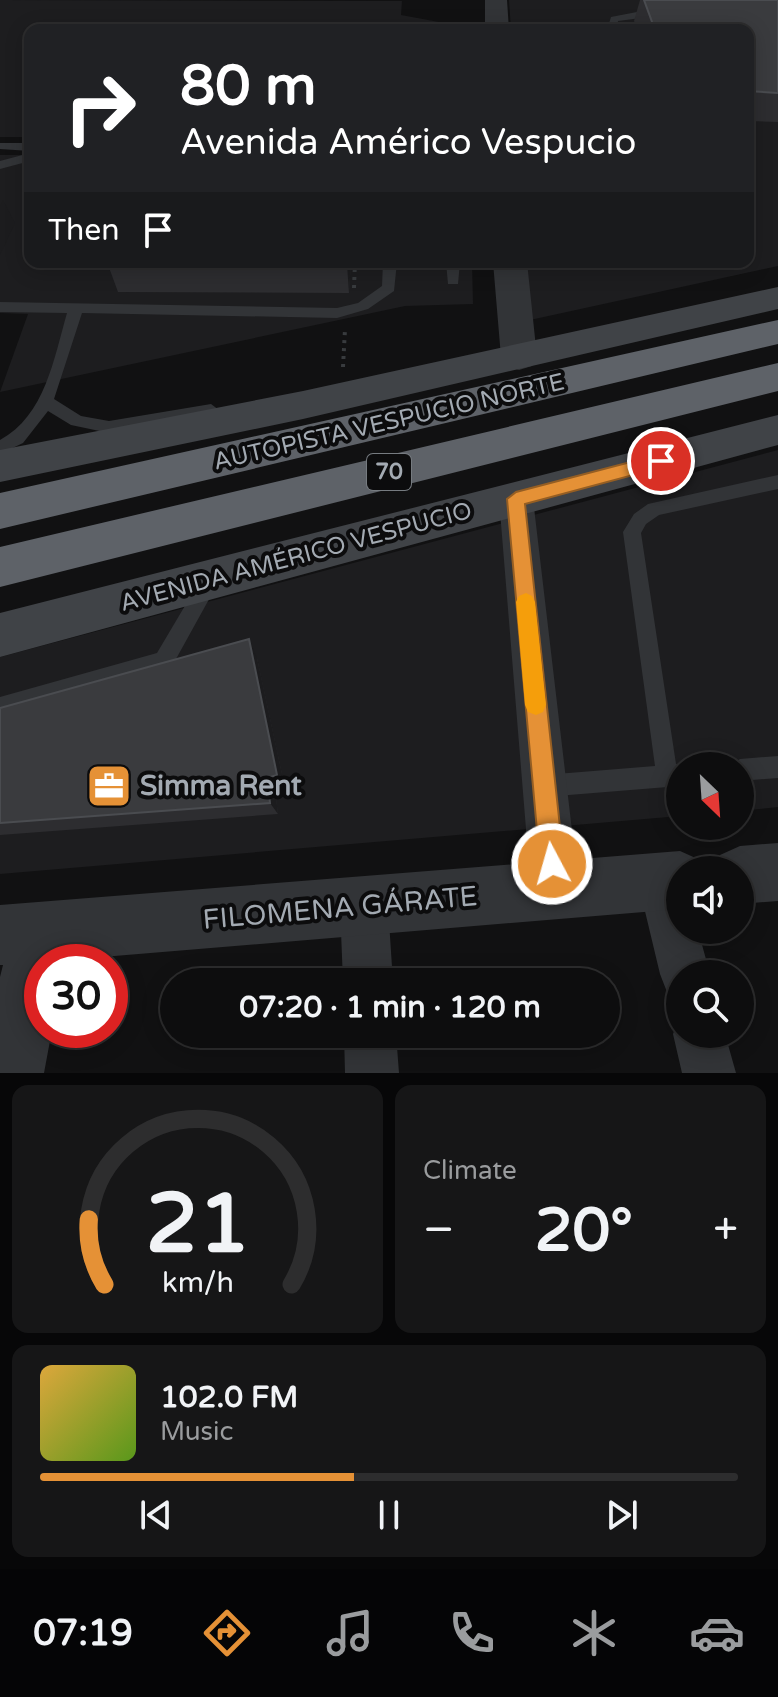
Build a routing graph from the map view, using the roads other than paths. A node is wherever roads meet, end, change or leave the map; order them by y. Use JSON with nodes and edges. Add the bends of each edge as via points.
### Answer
{"nodes":[{"id":1,"x":496,"y":0,"type":"edge"},
{"id":2,"x":668,"y":15,"type":"edge"},
{"id":3,"x":497,"y":24,"type":"edge"},
{"id":4,"x":613,"y":24,"type":"edge"},
{"id":5,"x":0,"y":146,"type":"edge"},
{"id":6,"x":24,"y":147,"type":"edge"},
{"id":7,"x":24,"y":159,"type":"edge"},
{"id":8,"x":0,"y":165,"type":"edge"},
{"id":9,"x":390,"y":268,"type":"edge"},
{"id":10,"x":453,"y":268,"type":"edge"},
{"id":11,"x":511,"y":268,"type":"edge"},
{"id":12,"x":453,"y":281,"type":"dead end"},
{"id":13,"x":778,"y":298,"type":"edge"},
{"id":14,"x":5,"y":307,"type":"edge"},
{"id":15,"x":76,"y":308,"type":"junction"},
{"id":16,"x":778,"y":332,"type":"edge"},
{"id":17,"x":519,"y":357,"type":"junction"},
{"id":18,"x":778,"y":377,"type":"edge"},
{"id":19,"x":45,"y":401,"type":"junction"},
{"id":20,"x":298,"y":406,"type":"junction"},
{"id":21,"x":778,"y":430,"type":"edge"},
{"id":22,"x":0,"y":448,"type":"edge"},
{"id":23,"x":0,"y":466,"type":"edge"},
{"id":24,"x":778,"y":482,"type":"edge"},
{"id":25,"x":516,"y":499,"type":"junction"},
{"id":26,"x":0,"y":511,"type":"edge"},
{"id":27,"x":0,"y":567,"type":"edge"},
{"id":28,"x":211,"y":579,"type":"junction"},
{"id":29,"x":0,"y":635,"type":"edge"},
{"id":30,"x":0,"y":707,"type":"edge"},
{"id":31,"x":669,"y":752,"type":"edge"},
{"id":32,"x":778,"y":767,"type":"edge"},
{"id":33,"x":754,"y":769,"type":"edge"},
{"id":34,"x":666,"y":777,"type":"edge"},
{"id":35,"x":544,"y":786,"type":"junction"},
{"id":36,"x":778,"y":872,"type":"edge"},
{"id":37,"x":754,"y":874,"type":"edge"},
{"id":38,"x":666,"y":881,"type":"edge"},
{"id":39,"x":555,"y":890,"type":"junction"},
{"id":40,"x":364,"y":906,"type":"junction"},
{"id":41,"x":20,"y":934,"type":"edge"},
{"id":42,"x":367,"y":968,"type":"edge"},
{"id":43,"x":371,"y":1048,"type":"edge"},
{"id":44,"x":703,"y":1048,"type":"edge"},
{"id":45,"x":11,"y":1073,"type":"edge"},
{"id":46,"x":372,"y":1073,"type":"edge"},
{"id":47,"x":709,"y":1073,"type":"edge"}],
"edges":[{"from":1,"to":3,"type":"street"},
{"from":2,"to":4,"type":"lane","via":[[623,16]]},
{"from":5,"to":6,"type":"lane"},
{"from":7,"to":8,"type":"lane"},
{"from":9,"to":15,"type":"lane","via":[[389,288],[363,306]]},
{"from":10,"to":12,"type":"lane"},
{"from":11,"to":17,"type":"street"},
{"from":13,"to":17,"type":"main road"},
{"from":14,"to":15,"type":"lane"},
{"from":15,"to":19,"type":"lane"},
{"from":16,"to":26,"type":"highway","name":"AUTOPISTA VESPUCIO NORTE","number":"70"},
{"from":17,"to":20,"type":"main road"},
{"from":18,"to":27,"type":"highway","name":"AUTOPISTA VESPUCIO NORTE","number":"70"},
{"from":19,"to":20,"type":"lane","via":[[77,421],[109,427],[274,399]]},
{"from":19,"to":22,"type":"lane","via":[[26,432]]},
{"from":20,"to":23,"type":"main road"},
{"from":21,"to":25,"type":"main road","name":"AVENIDA AMÉRICO VESPUCIO"},
{"from":24,"to":31,"type":"lane","via":[[654,509],[632,532]]},
{"from":25,"to":28,"type":"main road","name":"AVENIDA AMÉRICO VESPUCIO"},
{"from":25,"to":35,"type":"street"},
{"from":28,"to":29,"type":"main road","name":"AVENIDA AMÉRICO VESPUCIO"},
{"from":28,"to":30,"type":"lane","via":[[164,661]]},
{"from":32,"to":33,"type":"lane"},
{"from":34,"to":35,"type":"lane"},
{"from":35,"to":39,"type":"street"},
{"from":36,"to":37,"type":"street"},
{"from":38,"to":39,"type":"street","name":"FILOMENA GÁRATE"},
{"from":39,"to":40,"type":"street","name":"FILOMENA GÁRATE"},
{"from":40,"to":41,"type":"street","name":"FILOMENA GÁRATE"},
{"from":40,"to":42,"type":"street"},
{"from":41,"to":45,"type":"street"},
{"from":43,"to":46,"type":"street"},
{"from":44,"to":47,"type":"street"}]}
